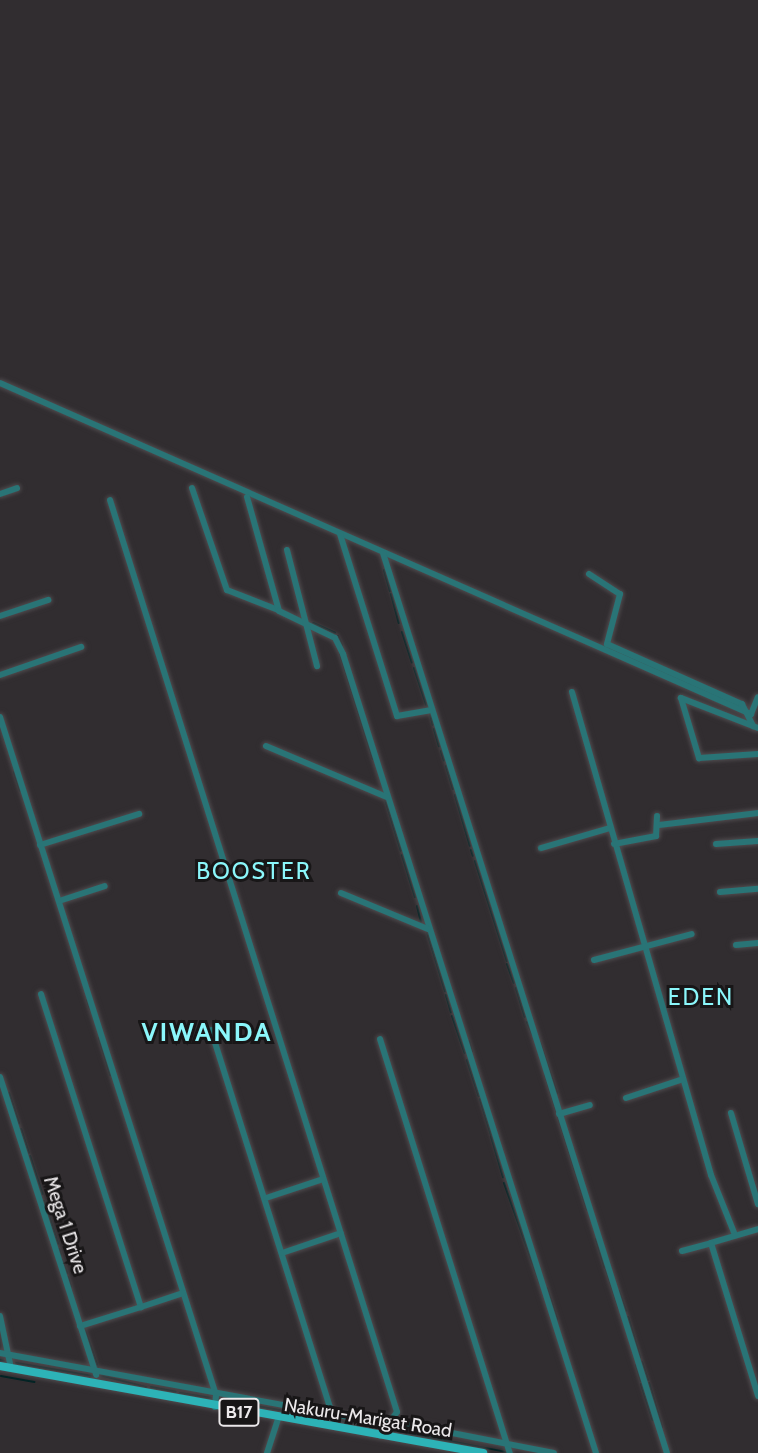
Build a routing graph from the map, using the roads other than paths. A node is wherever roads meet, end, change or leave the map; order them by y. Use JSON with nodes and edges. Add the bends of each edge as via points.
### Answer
{"nodes":[{"id":1,"x":0,"y":383,"type":"edge"},
{"id":2,"x":17,"y":488,"type":"dead end"},
{"id":3,"x":192,"y":488,"type":"dead end"},
{"id":4,"x":0,"y":494,"type":"edge"},
{"id":5,"x":247,"y":497,"type":"dead end"},
{"id":6,"x":110,"y":500,"type":"dead end"},
{"id":7,"x":340,"y":534,"type":"junction"},
{"id":8,"x":287,"y":550,"type":"dead end"},
{"id":9,"x":383,"y":553,"type":"junction"},
{"id":10,"x":589,"y":574,"type":"dead end"},
{"id":11,"x":48,"y":600,"type":"dead end"},
{"id":12,"x":279,"y":611,"type":"junction"},
{"id":13,"x":0,"y":616,"type":"edge"},
{"id":14,"x":306,"y":622,"type":"junction"},
{"id":15,"x":82,"y":647,"type":"dead end"},
{"id":16,"x":317,"y":666,"type":"dead end"},
{"id":17,"x":0,"y":675,"type":"edge"},
{"id":18,"x":572,"y":692,"type":"dead end"},
{"id":19,"x":758,"y":697,"type":"edge"},
{"id":20,"x":431,"y":710,"type":"junction"},
{"id":21,"x":751,"y":714,"type":"junction"},
{"id":22,"x":0,"y":717,"type":"edge"},
{"id":23,"x":755,"y":727,"type":"edge"},
{"id":24,"x":266,"y":746,"type":"dead end"},
{"id":25,"x":758,"y":754,"type":"edge"},
{"id":26,"x":387,"y":797,"type":"junction"},
{"id":27,"x":758,"y":813,"type":"edge"},
{"id":28,"x":139,"y":814,"type":"dead end"},
{"id":29,"x":657,"y":816,"type":"dead end"},
{"id":30,"x":659,"y":825,"type":"junction"},
{"id":31,"x":610,"y":828,"type":"junction"},
{"id":32,"x":758,"y":841,"type":"edge"},
{"id":33,"x":614,"y":844,"type":"junction"},
{"id":34,"x":716,"y":844,"type":"dead end"},
{"id":35,"x":40,"y":845,"type":"junction"},
{"id":36,"x":541,"y":848,"type":"dead end"},
{"id":37,"x":105,"y":886,"type":"dead end"},
{"id":38,"x":758,"y":889,"type":"edge"},
{"id":39,"x":720,"y":892,"type":"dead end"},
{"id":40,"x":341,"y":893,"type":"dead end"},
{"id":41,"x":59,"y":901,"type":"junction"},
{"id":42,"x":428,"y":929,"type":"junction"},
{"id":43,"x":692,"y":934,"type":"dead end"},
{"id":44,"x":758,"y":943,"type":"edge"},
{"id":45,"x":736,"y":945,"type":"dead end"},
{"id":46,"x":645,"y":947,"type":"junction"},
{"id":47,"x":594,"y":960,"type":"dead end"},
{"id":48,"x":41,"y":994,"type":"dead end"},
{"id":49,"x":211,"y":1030,"type":"dead end"},
{"id":50,"x":380,"y":1039,"type":"dead end"},
{"id":51,"x":0,"y":1077,"type":"edge"},
{"id":52,"x":683,"y":1079,"type":"junction"},
{"id":53,"x":626,"y":1098,"type":"dead end"},
{"id":54,"x":590,"y":1105,"type":"dead end"},
{"id":55,"x":731,"y":1113,"type":"dead end"},
{"id":56,"x":559,"y":1114,"type":"junction"},
{"id":57,"x":323,"y":1179,"type":"junction"},
{"id":58,"x":266,"y":1198,"type":"junction"},
{"id":59,"x":758,"y":1204,"type":"edge"},
{"id":60,"x":758,"y":1229,"type":"edge"},
{"id":61,"x":341,"y":1233,"type":"junction"},
{"id":62,"x":735,"y":1236,"type":"junction"},
{"id":63,"x":711,"y":1243,"type":"junction"},
{"id":64,"x":682,"y":1251,"type":"dead end"},
{"id":65,"x":282,"y":1253,"type":"junction"},
{"id":66,"x":183,"y":1293,"type":"junction"},
{"id":67,"x":141,"y":1307,"type":"junction"},
{"id":68,"x":0,"y":1316,"type":"edge"},
{"id":69,"x":80,"y":1325,"type":"junction"},
{"id":70,"x":0,"y":1353,"type":"edge"},
{"id":71,"x":13,"y":1355,"type":"junction"},
{"id":72,"x":0,"y":1366,"type":"edge"},
{"id":73,"x":11,"y":1368,"type":"junction"},
{"id":74,"x":95,"y":1373,"type":"junction"},
{"id":75,"x":149,"y":1383,"type":"junction"},
{"id":76,"x":99,"y":1384,"type":"junction"},
{"id":77,"x":179,"y":1388,"type":"junction"},
{"id":78,"x":148,"y":1393,"type":"junction"},
{"id":79,"x":216,"y":1395,"type":"junction"},
{"id":80,"x":758,"y":1396,"type":"edge"},
{"id":81,"x":177,"y":1399,"type":"junction"},
{"id":82,"x":215,"y":1407,"type":"junction"},
{"id":83,"x":335,"y":1414,"type":"junction"},
{"id":84,"x":278,"y":1419,"type":"junction"},
{"id":85,"x":387,"y":1422,"type":"junction"},
{"id":86,"x":336,"y":1427,"type":"junction"},
{"id":87,"x":380,"y":1435,"type":"junction"},
{"id":88,"x":511,"y":1450,"type":"edge"},
{"id":89,"x":267,"y":1453,"type":"edge"},
{"id":90,"x":483,"y":1453,"type":"edge"},
{"id":91,"x":554,"y":1453,"type":"edge"},
{"id":92,"x":596,"y":1453,"type":"edge"},
{"id":93,"x":667,"y":1453,"type":"edge"}],
"edges":[{"from":1,"to":7,"type":"street"},
{"from":2,"to":4,"type":"street"},
{"from":3,"to":12,"type":"street","via":[[227,590]]},
{"from":5,"to":12,"type":"street"},
{"from":6,"to":57,"type":"street"},
{"from":7,"to":9,"type":"street"},
{"from":7,"to":20,"type":"street","via":[[397,716]]},
{"from":8,"to":14,"type":"street"},
{"from":9,"to":20,"type":"street"},
{"from":9,"to":21,"type":"street"},
{"from":10,"to":21,"type":"street","via":[[620,594],[607,644],[742,704]]},
{"from":11,"to":13,"type":"street"},
{"from":12,"to":14,"type":"street"},
{"from":14,"to":16,"type":"street"},
{"from":14,"to":26,"type":"street","via":[[338,642]]},
{"from":15,"to":17,"type":"street"},
{"from":18,"to":31,"type":"street"},
{"from":19,"to":21,"type":"street"},
{"from":20,"to":56,"type":"street"},
{"from":21,"to":23,"type":"street"},
{"from":22,"to":35,"type":"street"},
{"from":23,"to":25,"type":"street","via":[[681,698],[699,758]]},
{"from":24,"to":26,"type":"street"},
{"from":26,"to":42,"type":"street"},
{"from":27,"to":30,"type":"street"},
{"from":28,"to":35,"type":"street"},
{"from":29,"to":30,"type":"street"},
{"from":30,"to":33,"type":"street","via":[[656,836]]},
{"from":31,"to":33,"type":"street"},
{"from":31,"to":36,"type":"street"},
{"from":32,"to":34,"type":"street"},
{"from":33,"to":46,"type":"street"},
{"from":35,"to":41,"type":"street"},
{"from":37,"to":41,"type":"street"},
{"from":38,"to":39,"type":"street"},
{"from":40,"to":42,"type":"street"},
{"from":41,"to":66,"type":"street"},
{"from":42,"to":92,"type":"street"},
{"from":43,"to":46,"type":"street"},
{"from":44,"to":45,"type":"street"},
{"from":46,"to":47,"type":"street"},
{"from":46,"to":52,"type":"street"},
{"from":48,"to":67,"type":"street"},
{"from":49,"to":58,"type":"street"},
{"from":50,"to":88,"type":"street"},
{"from":51,"to":69,"type":"street","name":"Mega 1 Drive"},
{"from":52,"to":53,"type":"street"},
{"from":52,"to":62,"type":"street"},
{"from":54,"to":56,"type":"street"},
{"from":55,"to":59,"type":"street"},
{"from":56,"to":93,"type":"street"},
{"from":57,"to":58,"type":"street"},
{"from":57,"to":61,"type":"street"},
{"from":58,"to":65,"type":"street"},
{"from":60,"to":62,"type":"street"},
{"from":61,"to":65,"type":"street"},
{"from":61,"to":85,"type":"street","via":[[397,1412]]},
{"from":62,"to":63,"type":"street"},
{"from":63,"to":64,"type":"street"},
{"from":63,"to":80,"type":"street"},
{"from":65,"to":83,"type":"street"},
{"from":66,"to":67,"type":"street"},
{"from":66,"to":79,"type":"street"},
{"from":67,"to":69,"type":"street"},
{"from":68,"to":71,"type":"street"},
{"from":69,"to":74,"type":"street","name":"Mega 1 Drive"},
{"from":70,"to":71,"type":"street"},
{"from":71,"to":73,"type":"street"},
{"from":71,"to":74,"type":"street"},
{"from":72,"to":73,"type":"main road","name":"Nakuru-Marigat Road","number":"B17"},
{"from":73,"to":76,"type":"main road","name":"Nakuru-Marigat Road","number":"B17"},
{"from":74,"to":75,"type":"street"},
{"from":74,"to":76,"type":"street","name":"Mega 1 Drive"},
{"from":75,"to":77,"type":"street"},
{"from":75,"to":78,"type":"street"},
{"from":76,"to":78,"type":"main road","name":"Nakuru-Marigat Road","number":"B17"},
{"from":77,"to":79,"type":"street"},
{"from":77,"to":81,"type":"street"},
{"from":78,"to":81,"type":"main road","name":"Nakuru-Marigat Road","number":"B17"},
{"from":79,"to":82,"type":"street"},
{"from":79,"to":83,"type":"street"},
{"from":81,"to":82,"type":"main road","name":"Nakuru-Marigat Road","number":"B17"},
{"from":82,"to":84,"type":"main road","name":"Nakuru-Marigat Road","number":"B17"},
{"from":83,"to":85,"type":"street"},
{"from":83,"to":86,"type":"street"},
{"from":84,"to":86,"type":"main road","name":"Nakuru-Marigat Road","number":"B17"},
{"from":84,"to":89,"type":"street"},
{"from":85,"to":87,"type":"street"},
{"from":85,"to":88,"type":"street"},
{"from":86,"to":87,"type":"main road","name":"Nakuru-Marigat Road","number":"B17"},
{"from":87,"to":90,"type":"main road","name":"Nakuru-Marigat Road","number":"B17"},
{"from":88,"to":91,"type":"street"}]}
